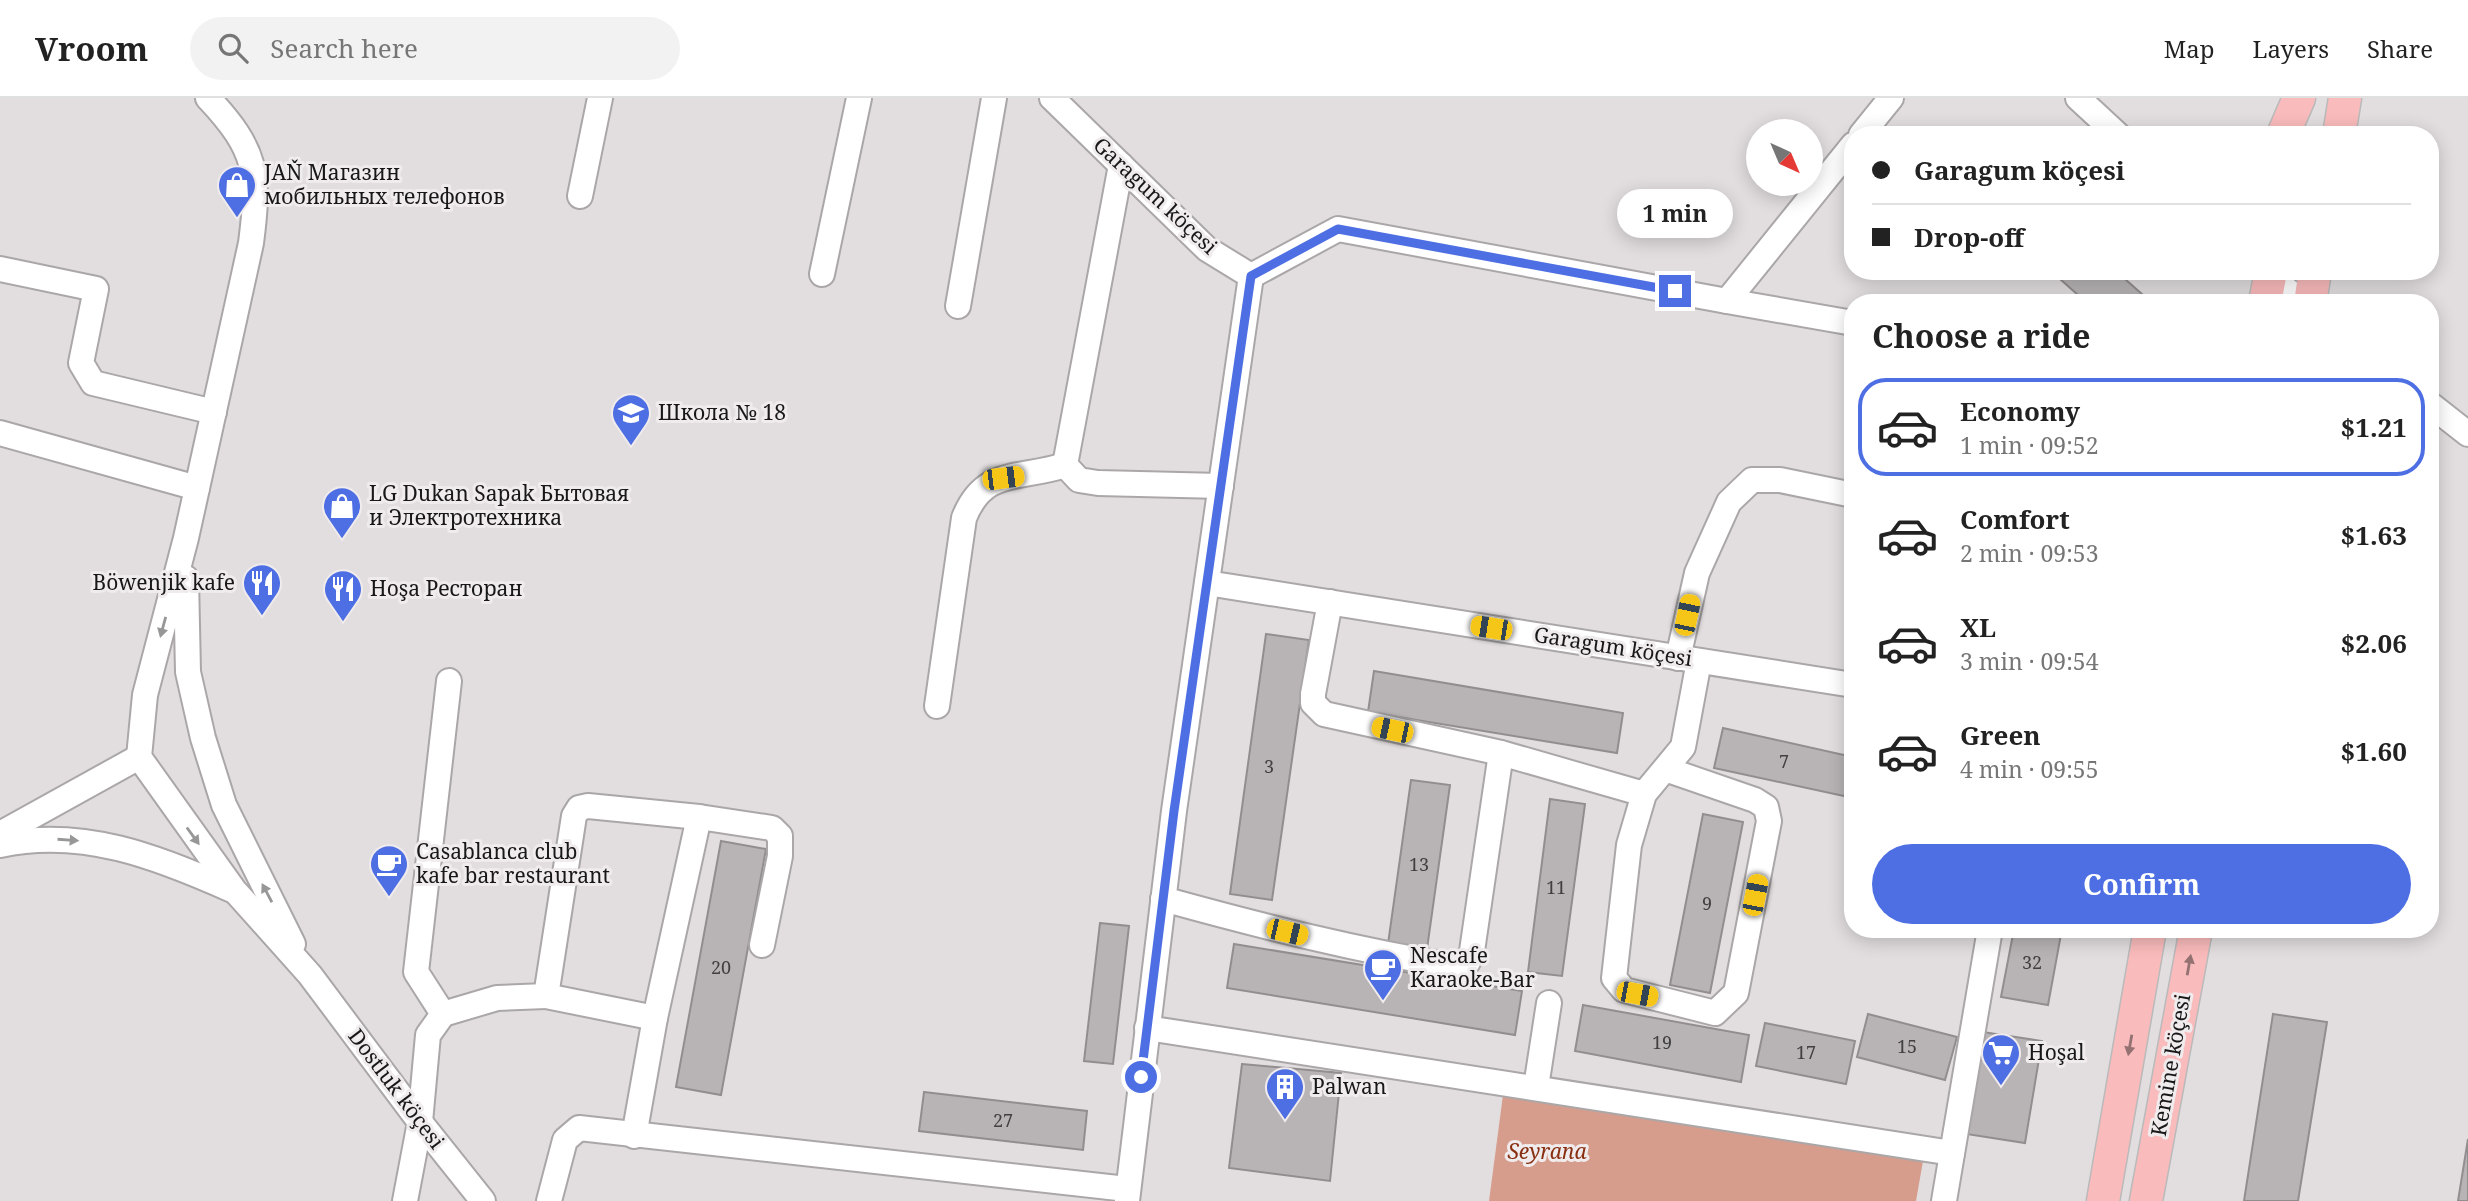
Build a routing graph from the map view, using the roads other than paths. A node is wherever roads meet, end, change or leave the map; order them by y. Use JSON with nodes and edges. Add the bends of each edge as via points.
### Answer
{"nodes":[{"id":1,"x":208,"y":98,"type":"edge"},
{"id":2,"x":600,"y":98,"type":"edge"},
{"id":3,"x":859,"y":98,"type":"edge"},
{"id":4,"x":993,"y":98,"type":"edge"},
{"id":5,"x":1891,"y":98,"type":"edge"},
{"id":6,"x":2078,"y":98,"type":"edge"},
{"id":7,"x":2300,"y":98,"type":"edge"},
{"id":8,"x":2346,"y":98,"type":"edge"},
{"id":9,"x":1058,"y":100,"type":"edge"},
{"id":10,"x":1868,"y":126,"type":"edge"},
{"id":11,"x":2108,"y":126,"type":"edge"},
{"id":12,"x":2287,"y":126,"type":"edge"},
{"id":13,"x":2296,"y":126,"type":"edge"},
{"id":14,"x":2341,"y":126,"type":"edge"},
{"id":15,"x":1844,"y":156,"type":"edge"},
{"id":16,"x":1121,"y":165,"type":"junction"},
{"id":17,"x":580,"y":196,"type":"dead end"},
{"id":18,"x":0,"y":269,"type":"edge"},
{"id":19,"x":822,"y":274,"type":"dead end"},
{"id":20,"x":1251,"y":276,"type":"junction"},
{"id":21,"x":2268,"y":280,"type":"edge"},
{"id":22,"x":2289,"y":294,"type":"edge"},
{"id":23,"x":1727,"y":301,"type":"junction"},
{"id":24,"x":958,"y":306,"type":"dead end"},
{"id":25,"x":1844,"y":321,"type":"edge"},
{"id":26,"x":2439,"y":411,"type":"edge"},
{"id":27,"x":214,"y":412,"type":"junction"},
{"id":28,"x":0,"y":433,"type":"edge"},
{"id":29,"x":2468,"y":434,"type":"edge"},
{"id":30,"x":1065,"y":465,"type":"junction"},
{"id":31,"x":1221,"y":486,"type":"junction"},
{"id":32,"x":198,"y":488,"type":"junction"},
{"id":33,"x":1844,"y":493,"type":"edge"},
{"id":34,"x":186,"y":538,"type":"junction"},
{"id":35,"x":1207,"y":583,"type":"junction"},
{"id":36,"x":1330,"y":602,"type":"junction"},
{"id":37,"x":1688,"y":659,"type":"junction"},
{"id":38,"x":449,"y":681,"type":"dead end"},
{"id":39,"x":1844,"y":684,"type":"edge"},
{"id":40,"x":937,"y":706,"type":"dead end"},
{"id":41,"x":1501,"y":753,"type":"junction"},
{"id":42,"x":139,"y":757,"type":"junction"},
{"id":43,"x":1665,"y":769,"type":"junction"},
{"id":44,"x":1644,"y":794,"type":"junction"},
{"id":45,"x":699,"y":817,"type":"junction"},
{"id":46,"x":0,"y":834,"type":"edge"},
{"id":47,"x":0,"y":845,"type":"edge"},
{"id":48,"x":234,"y":890,"type":"junction"},
{"id":49,"x":1163,"y":899,"type":"junction"},
{"id":50,"x":1988,"y":938,"type":"edge"},
{"id":51,"x":2148,"y":938,"type":"edge"},
{"id":52,"x":2194,"y":938,"type":"edge"},
{"id":53,"x":762,"y":945,"type":"dead end"},
{"id":54,"x":310,"y":975,"type":"junction"},
{"id":55,"x":546,"y":996,"type":"junction"},
{"id":56,"x":1549,"y":1003,"type":"dead end"},
{"id":57,"x":443,"y":1014,"type":"junction"},
{"id":58,"x":655,"y":1018,"type":"junction"},
{"id":59,"x":1147,"y":1028,"type":"junction"},
{"id":60,"x":1536,"y":1087,"type":"junction"},
{"id":61,"x":420,"y":1122,"type":"junction"},
{"id":62,"x":634,"y":1136,"type":"junction"},
{"id":63,"x":1952,"y":1153,"type":"junction"},
{"id":64,"x":1127,"y":1195,"type":"edge"},
{"id":65,"x":405,"y":1201,"type":"edge"},
{"id":66,"x":483,"y":1201,"type":"edge"},
{"id":67,"x":549,"y":1201,"type":"edge"},
{"id":68,"x":1944,"y":1201,"type":"edge"},
{"id":69,"x":2103,"y":1201,"type":"edge"},
{"id":70,"x":2146,"y":1201,"type":"edge"}],
"edges":[{"from":1,"to":27,"type":"street","via":[[237,129],[253,164],[257,200]]},
{"from":2,"to":17,"type":"street"},
{"from":3,"to":19,"type":"street"},
{"from":4,"to":24,"type":"street"},
{"from":5,"to":10,"type":"street"},
{"from":6,"to":11,"type":"street"},
{"from":7,"to":12,"type":"main road"},
{"from":7,"to":13,"type":"main road"},
{"from":8,"to":14,"type":"main road"},
{"from":9,"to":16,"type":"street","name":"Garagum köçesi"},
{"from":15,"to":23,"type":"street"},
{"from":16,"to":20,"type":"street","name":"Garagum köçesi","via":[[1207,249]]},
{"from":16,"to":30,"type":"street"},
{"from":18,"to":27,"type":"street","via":[[96,289],[81,363],[93,383]]},
{"from":20,"to":23,"type":"street","via":[[1338,229]]},
{"from":20,"to":31,"type":"street"},
{"from":21,"to":22,"type":"street"},
{"from":23,"to":25,"type":"street"},
{"from":26,"to":29,"type":"street"},
{"from":27,"to":32,"type":"street"},
{"from":28,"to":32,"type":"street"},
{"from":30,"to":31,"type":"street","via":[[1079,480],[1098,483]]},
{"from":30,"to":40,"type":"street","via":[[990,481],[970,501]]},
{"from":31,"to":35,"type":"street"},
{"from":32,"to":34,"type":"street"},
{"from":33,"to":37,"type":"street","via":[[1780,480],[1752,480],[1729,502],[1697,573]]},
{"from":34,"to":42,"type":"street","one_way":true,"via":[[145,695]]},
{"from":54,"to":34,"type":"street","one_way":true,"via":[[235,829],[203,738],[188,672]]},
{"from":35,"to":36,"type":"street","name":"Garagum köçesi"},
{"from":35,"to":49,"type":"street"},
{"from":36,"to":37,"type":"street","name":"Garagum köçesi"},
{"from":36,"to":41,"type":"street","via":[[1315,677],[1313,704],[1317,710],[1348,722]]},
{"from":37,"to":39,"type":"street","name":"Garagum köçesi"},
{"from":37,"to":43,"type":"street","via":[[1683,747]]},
{"from":38,"to":57,"type":"street","via":[[416,972]]},
{"from":41,"to":44,"type":"street"},
{"from":41,"to":49,"type":"street","via":[[1472,951],[1460,967],[1396,957]]},
{"from":42,"to":46,"type":"street"},
{"from":42,"to":48,"type":"street","one_way":true},
{"from":43,"to":44,"type":"street"},
{"from":43,"to":44,"type":"street","via":[[1755,800],[1766,807],[1769,821],[1736,993],[1715,1013],[1623,990],[1614,978],[1629,845]]},
{"from":45,"to":53,"type":"street","via":[[756,824],[772,828],[780,836]]},
{"from":45,"to":55,"type":"street","via":[[579,808],[574,816]]},
{"from":45,"to":58,"type":"street"},
{"from":47,"to":48,"type":"street","one_way":true,"via":[[66,839],[115,846]]},
{"from":48,"to":54,"type":"street"},
{"from":49,"to":59,"type":"street"},
{"from":50,"to":63,"type":"street"},
{"from":51,"to":69,"type":"main road","name":"Kemine köçesi","one_way":true},
{"from":70,"to":52,"type":"main road","name":"Kemine köçesi","one_way":true},
{"from":54,"to":61,"type":"street","name":"Dostluk köçesi"},
{"from":55,"to":57,"type":"street","via":[[497,998]]},
{"from":55,"to":58,"type":"street"},
{"from":56,"to":60,"type":"street"},
{"from":57,"to":61,"type":"street","via":[[428,1035]]},
{"from":58,"to":62,"type":"street"},
{"from":59,"to":60,"type":"street"},
{"from":59,"to":64,"type":"street"},
{"from":60,"to":63,"type":"street"},
{"from":61,"to":65,"type":"street"},
{"from":61,"to":66,"type":"street","name":"Dostluk köçesi"},
{"from":62,"to":64,"type":"street"},
{"from":62,"to":67,"type":"street","via":[[579,1128],[565,1140]]},
{"from":63,"to":68,"type":"street"}]}
